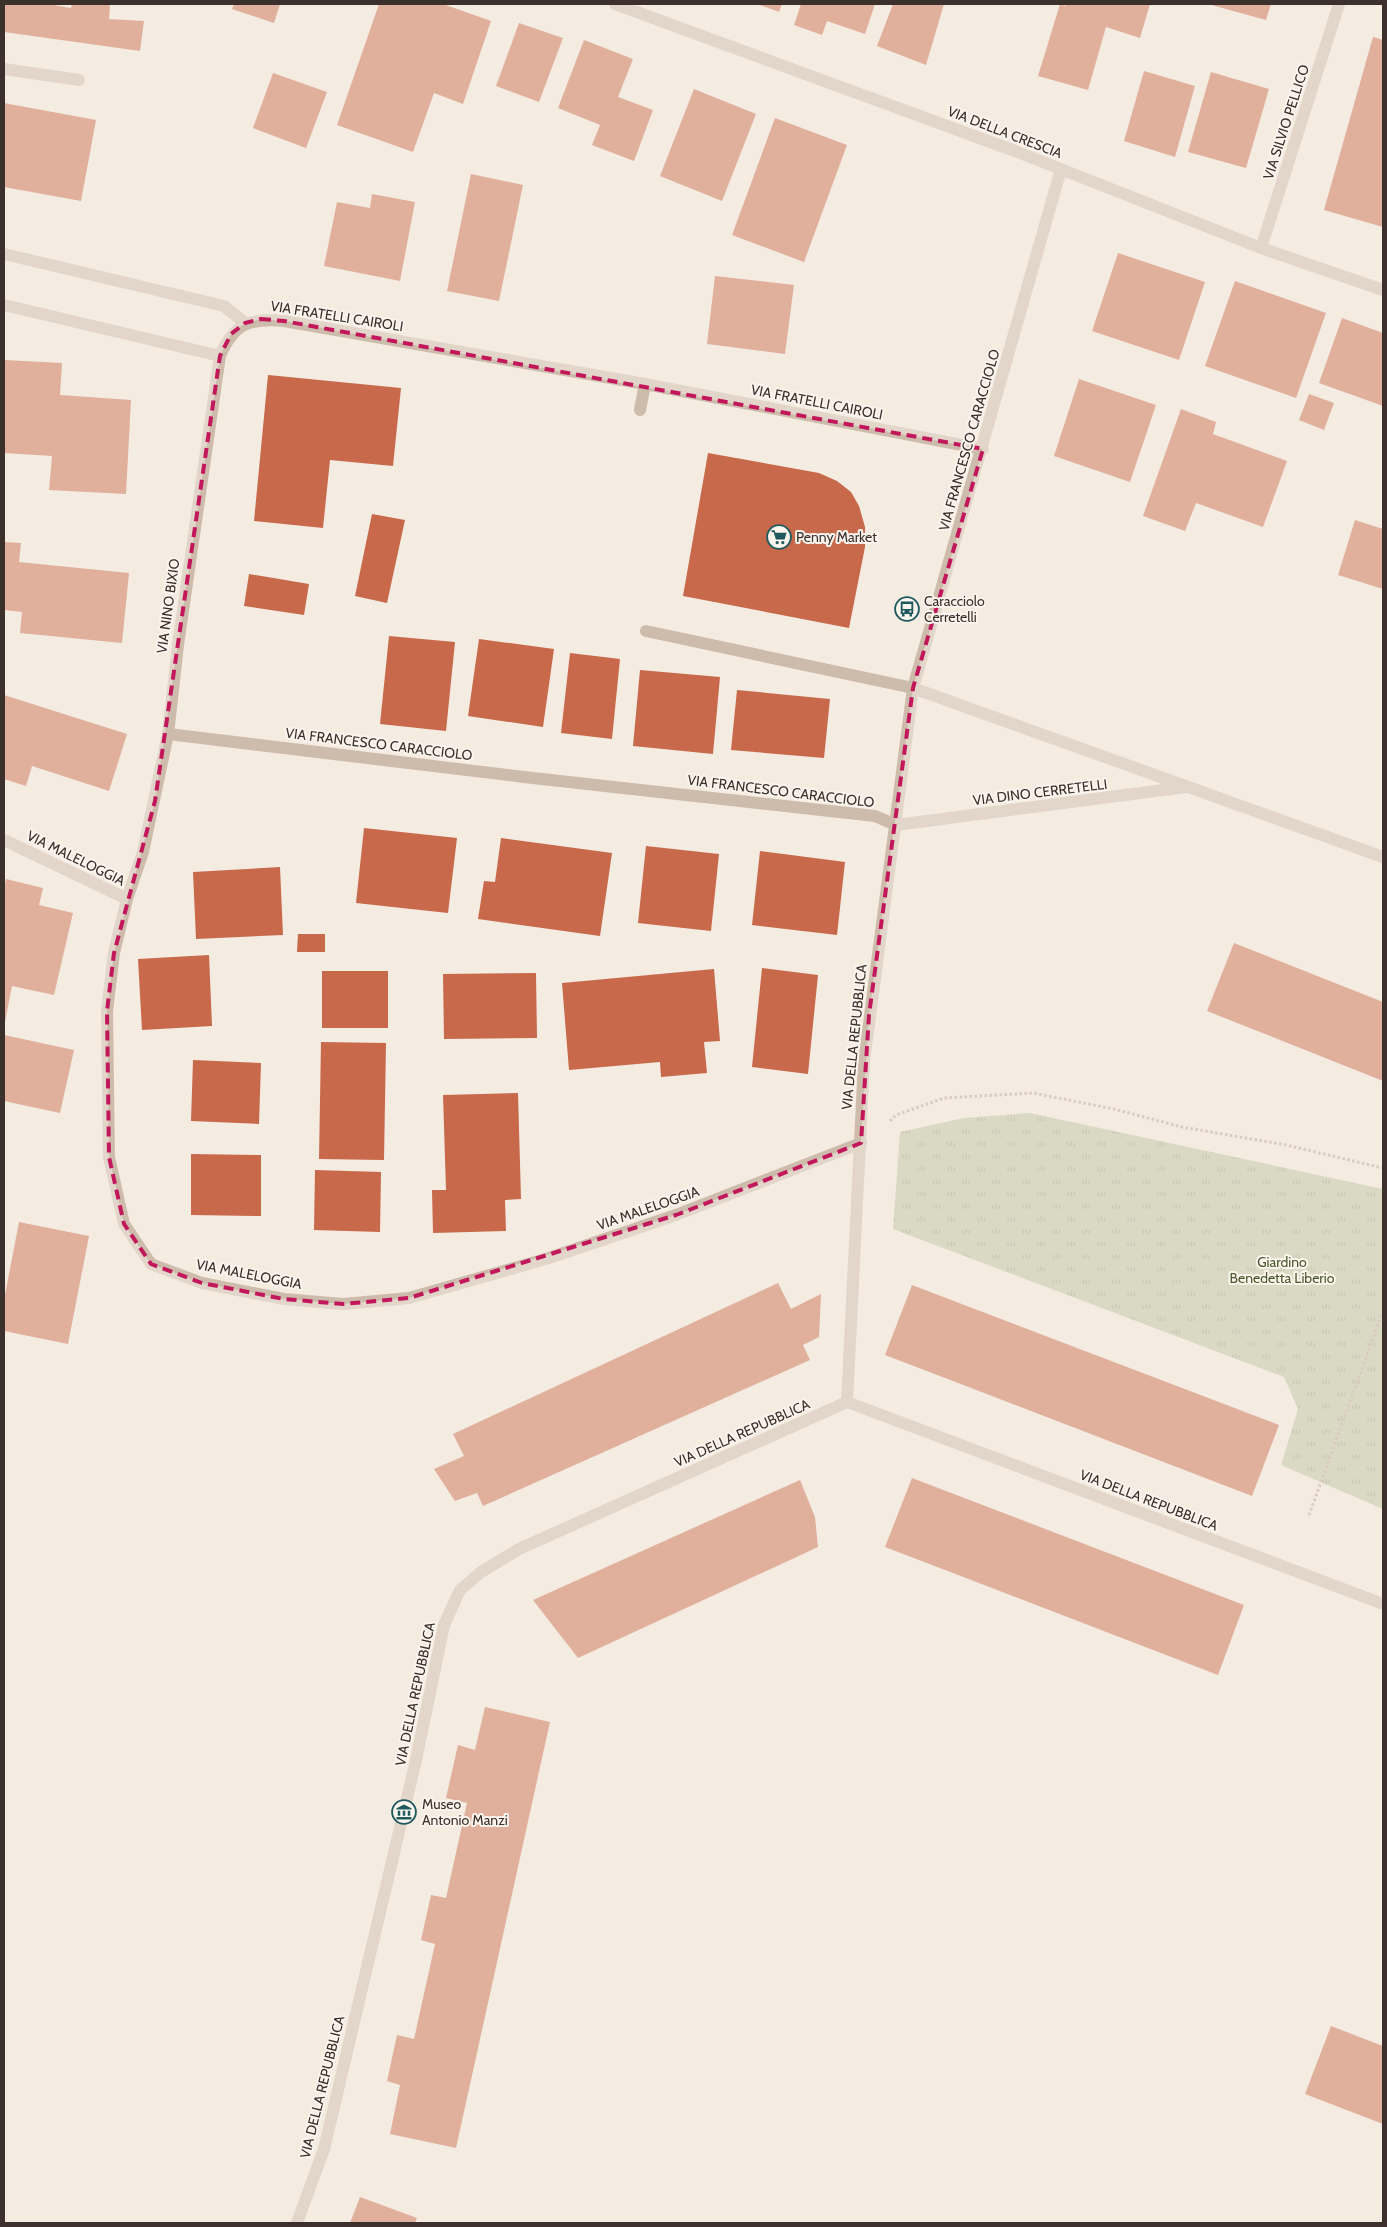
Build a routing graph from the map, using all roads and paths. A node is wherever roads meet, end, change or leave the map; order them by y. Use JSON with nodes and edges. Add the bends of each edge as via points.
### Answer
{"nodes":[{"id":1,"x":614,"y":4,"type":"edge"},
{"id":2,"x":1340,"y":4,"type":"edge"},
{"id":3,"x":4,"y":69,"type":"edge"},
{"id":4,"x":79,"y":80,"type":"dead end"},
{"id":5,"x":1061,"y":169,"type":"junction"},
{"id":6,"x":1261,"y":248,"type":"junction"},
{"id":7,"x":4,"y":254,"type":"edge"},
{"id":8,"x":1383,"y":290,"type":"edge"},
{"id":9,"x":4,"y":305,"type":"edge"},
{"id":10,"x":245,"y":323,"type":"junction"},
{"id":11,"x":220,"y":356,"type":"junction"},
{"id":12,"x":645,"y":384,"type":"junction"},
{"id":13,"x":640,"y":410,"type":"dead end"},
{"id":14,"x":983,"y":449,"type":"junction"},
{"id":15,"x":646,"y":631,"type":"dead end"},
{"id":16,"x":914,"y":688,"type":"junction"},
{"id":17,"x":168,"y":734,"type":"junction"},
{"id":18,"x":1189,"y":787,"type":"junction"},
{"id":19,"x":896,"y":825,"type":"junction"},
{"id":20,"x":4,"y":840,"type":"edge"},
{"id":21,"x":1383,"y":857,"type":"edge"},
{"id":22,"x":127,"y":899,"type":"junction"},
{"id":23,"x":890,"y":1121,"type":"dead end"},
{"id":24,"x":861,"y":1143,"type":"junction"},
{"id":25,"x":1383,"y":1168,"type":"edge"},
{"id":26,"x":1383,"y":1311,"type":"edge"},
{"id":27,"x":847,"y":1402,"type":"junction"},
{"id":28,"x":1309,"y":1515,"type":"dead end"},
{"id":29,"x":1383,"y":1604,"type":"edge"},
{"id":30,"x":297,"y":2223,"type":"edge"}],
"edges":[{"from":1,"to":5,"type":"street","name":"VIA DELLA CRESCIA"},
{"from":2,"to":6,"type":"street","name":"VIA SILVIO PELLICO"},
{"from":3,"to":4,"type":"street"},
{"from":5,"to":6,"type":"street","name":"VIA DELLA CRESCIA"},
{"from":5,"to":14,"type":"street","name":"VIA FRANCESCO CARACCIOLO"},
{"from":6,"to":8,"type":"street","name":"VIA DELLA CRESCIA"},
{"from":7,"to":10,"type":"street","via":[[224,306]]},
{"from":9,"to":11,"type":"street"},
{"from":10,"to":11,"type":"street","name":"VIA NINO BIXIO","via":[[231,334]]},
{"from":10,"to":12,"type":"street","name":"VIA FRATELLI CAIROLI","via":[[261,319],[284,321]]},
{"from":11,"to":17,"type":"street","name":"VIA NINO BIXIO"},
{"from":12,"to":13,"type":"street"},
{"from":12,"to":14,"type":"street","name":"VIA FRATELLI CAIROLI"},
{"from":14,"to":16,"type":"street","name":"VIA FRANCESCO CARACCIOLO"},
{"from":15,"to":16,"type":"street","name":"VIA DINO CERRETELLI"},
{"from":16,"to":18,"type":"street","name":"VIA DINO CERRETELLI"},
{"from":16,"to":19,"type":"street","name":"VIA FRANCESCO CARACCIOLO"},
{"from":17,"to":19,"type":"street","name":"VIA FRANCESCO CARACCIOLO","via":[[875,816]]},
{"from":17,"to":22,"type":"street","name":"VIA NINO BIXIO","via":[[145,844]]},
{"from":18,"to":19,"type":"street","name":"VIA DINO CERRETELLI"},
{"from":18,"to":21,"type":"street","name":"VIA DINO CERRETELLI"},
{"from":19,"to":24,"type":"street","name":"VIA DELLA REPUBBLICA","via":[[866,1043]]},
{"from":20,"to":22,"type":"street","name":"VIA MALELOGGIA"},
{"from":22,"to":24,"type":"street","name":"VIA MALELOGGIA","via":[[114,953],[107,1010],[109,1157],[124,1224],[151,1264],[202,1283],[284,1299],[343,1304],[410,1298],[549,1258],[676,1215]]},
{"from":23,"to":25,"type":"path","via":[[896,1114],[944,1098],[1033,1093]]},
{"from":24,"to":27,"type":"street","name":"VIA DELLA REPUBBLICA"},
{"from":26,"to":28,"type":"path"},
{"from":27,"to":29,"type":"street","name":"VIA DELLA REPUBBLICA"},
{"from":27,"to":30,"type":"street","name":"VIA DELLA REPUBBLICA","via":[[519,1549],[481,1572],[460,1590],[444,1625],[416,1760],[324,2149]]}]}
